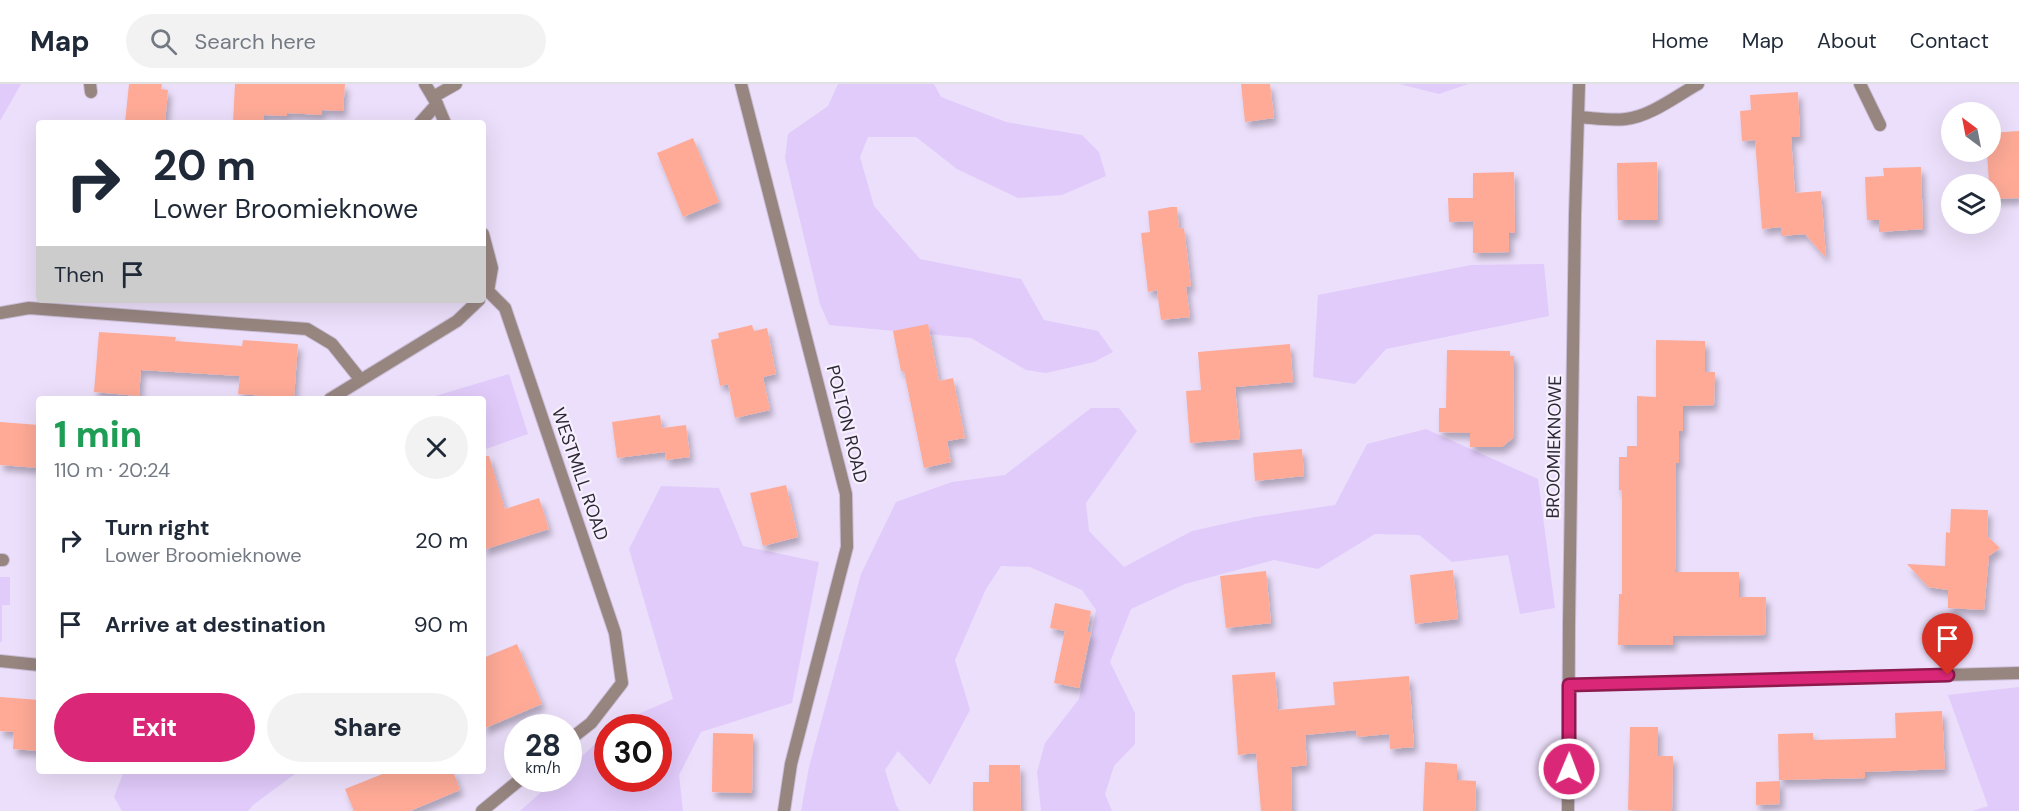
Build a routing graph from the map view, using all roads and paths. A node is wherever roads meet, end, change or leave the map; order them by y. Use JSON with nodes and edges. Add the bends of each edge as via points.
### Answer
{"nodes":[{"id":1,"x":425,"y":84,"type":"edge"},
{"id":2,"x":456,"y":84,"type":"edge"},
{"id":3,"x":741,"y":84,"type":"edge"},
{"id":4,"x":1579,"y":84,"type":"edge"},
{"id":5,"x":1698,"y":84,"type":"edge"},
{"id":6,"x":1860,"y":84,"type":"edge"},
{"id":7,"x":435,"y":100,"type":"junction"},
{"id":8,"x":1579,"y":117,"type":"junction"},
{"id":9,"x":422,"y":120,"type":"edge"},
{"id":10,"x":444,"y":120,"type":"edge"},
{"id":11,"x":1880,"y":125,"type":"dead end"},
{"id":12,"x":486,"y":245,"type":"edge"},
{"id":13,"x":486,"y":294,"type":"edge"},
{"id":14,"x":476,"y":303,"type":"edge"},
{"id":15,"x":0,"y":313,"type":"edge"},
{"id":16,"x":360,"y":379,"type":"junction"},
{"id":17,"x":334,"y":396,"type":"edge"},
{"id":18,"x":0,"y":661,"type":"edge"},
{"id":19,"x":36,"y":664,"type":"edge"},
{"id":20,"x":2019,"y":674,"type":"edge"},
{"id":21,"x":1569,"y":685,"type":"junction"},
{"id":22,"x":582,"y":730,"type":"edge"},
{"id":23,"x":505,"y":792,"type":"edge"},
{"id":24,"x":482,"y":811,"type":"edge"},
{"id":25,"x":784,"y":811,"type":"edge"},
{"id":26,"x":1568,"y":811,"type":"edge"}],
"edges":[{"from":1,"to":7,"type":"street"},
{"from":2,"to":7,"type":"street"},
{"from":3,"to":25,"type":"street","name":"POLTON ROAD","via":[[846,494],[847,547],[791,764]]},
{"from":4,"to":8,"type":"street","name":"BROOMIEKNOWE"},
{"from":5,"to":8,"type":"street","via":[[1627,119]]},
{"from":6,"to":11,"type":"street"},
{"from":7,"to":9,"type":"street"},
{"from":7,"to":10,"type":"street"},
{"from":8,"to":21,"type":"street","name":"BROOMIEKNOWE"},
{"from":12,"to":13,"type":"street","name":"WESTMILL ROAD","via":[[492,268]]},
{"from":13,"to":22,"type":"street","name":"WESTMILL ROAD","via":[[505,308],[615,633],[622,683]]},
{"from":14,"to":16,"type":"street","via":[[457,321]]},
{"from":15,"to":16,"type":"street","via":[[29,308],[307,329],[332,344]]},
{"from":16,"to":17,"type":"street"},
{"from":18,"to":19,"type":"street"},
{"from":20,"to":21,"type":"street"},
{"from":21,"to":26,"type":"street","name":"BROOMIEKNOWE"},
{"from":23,"to":24,"type":"street"}]}
